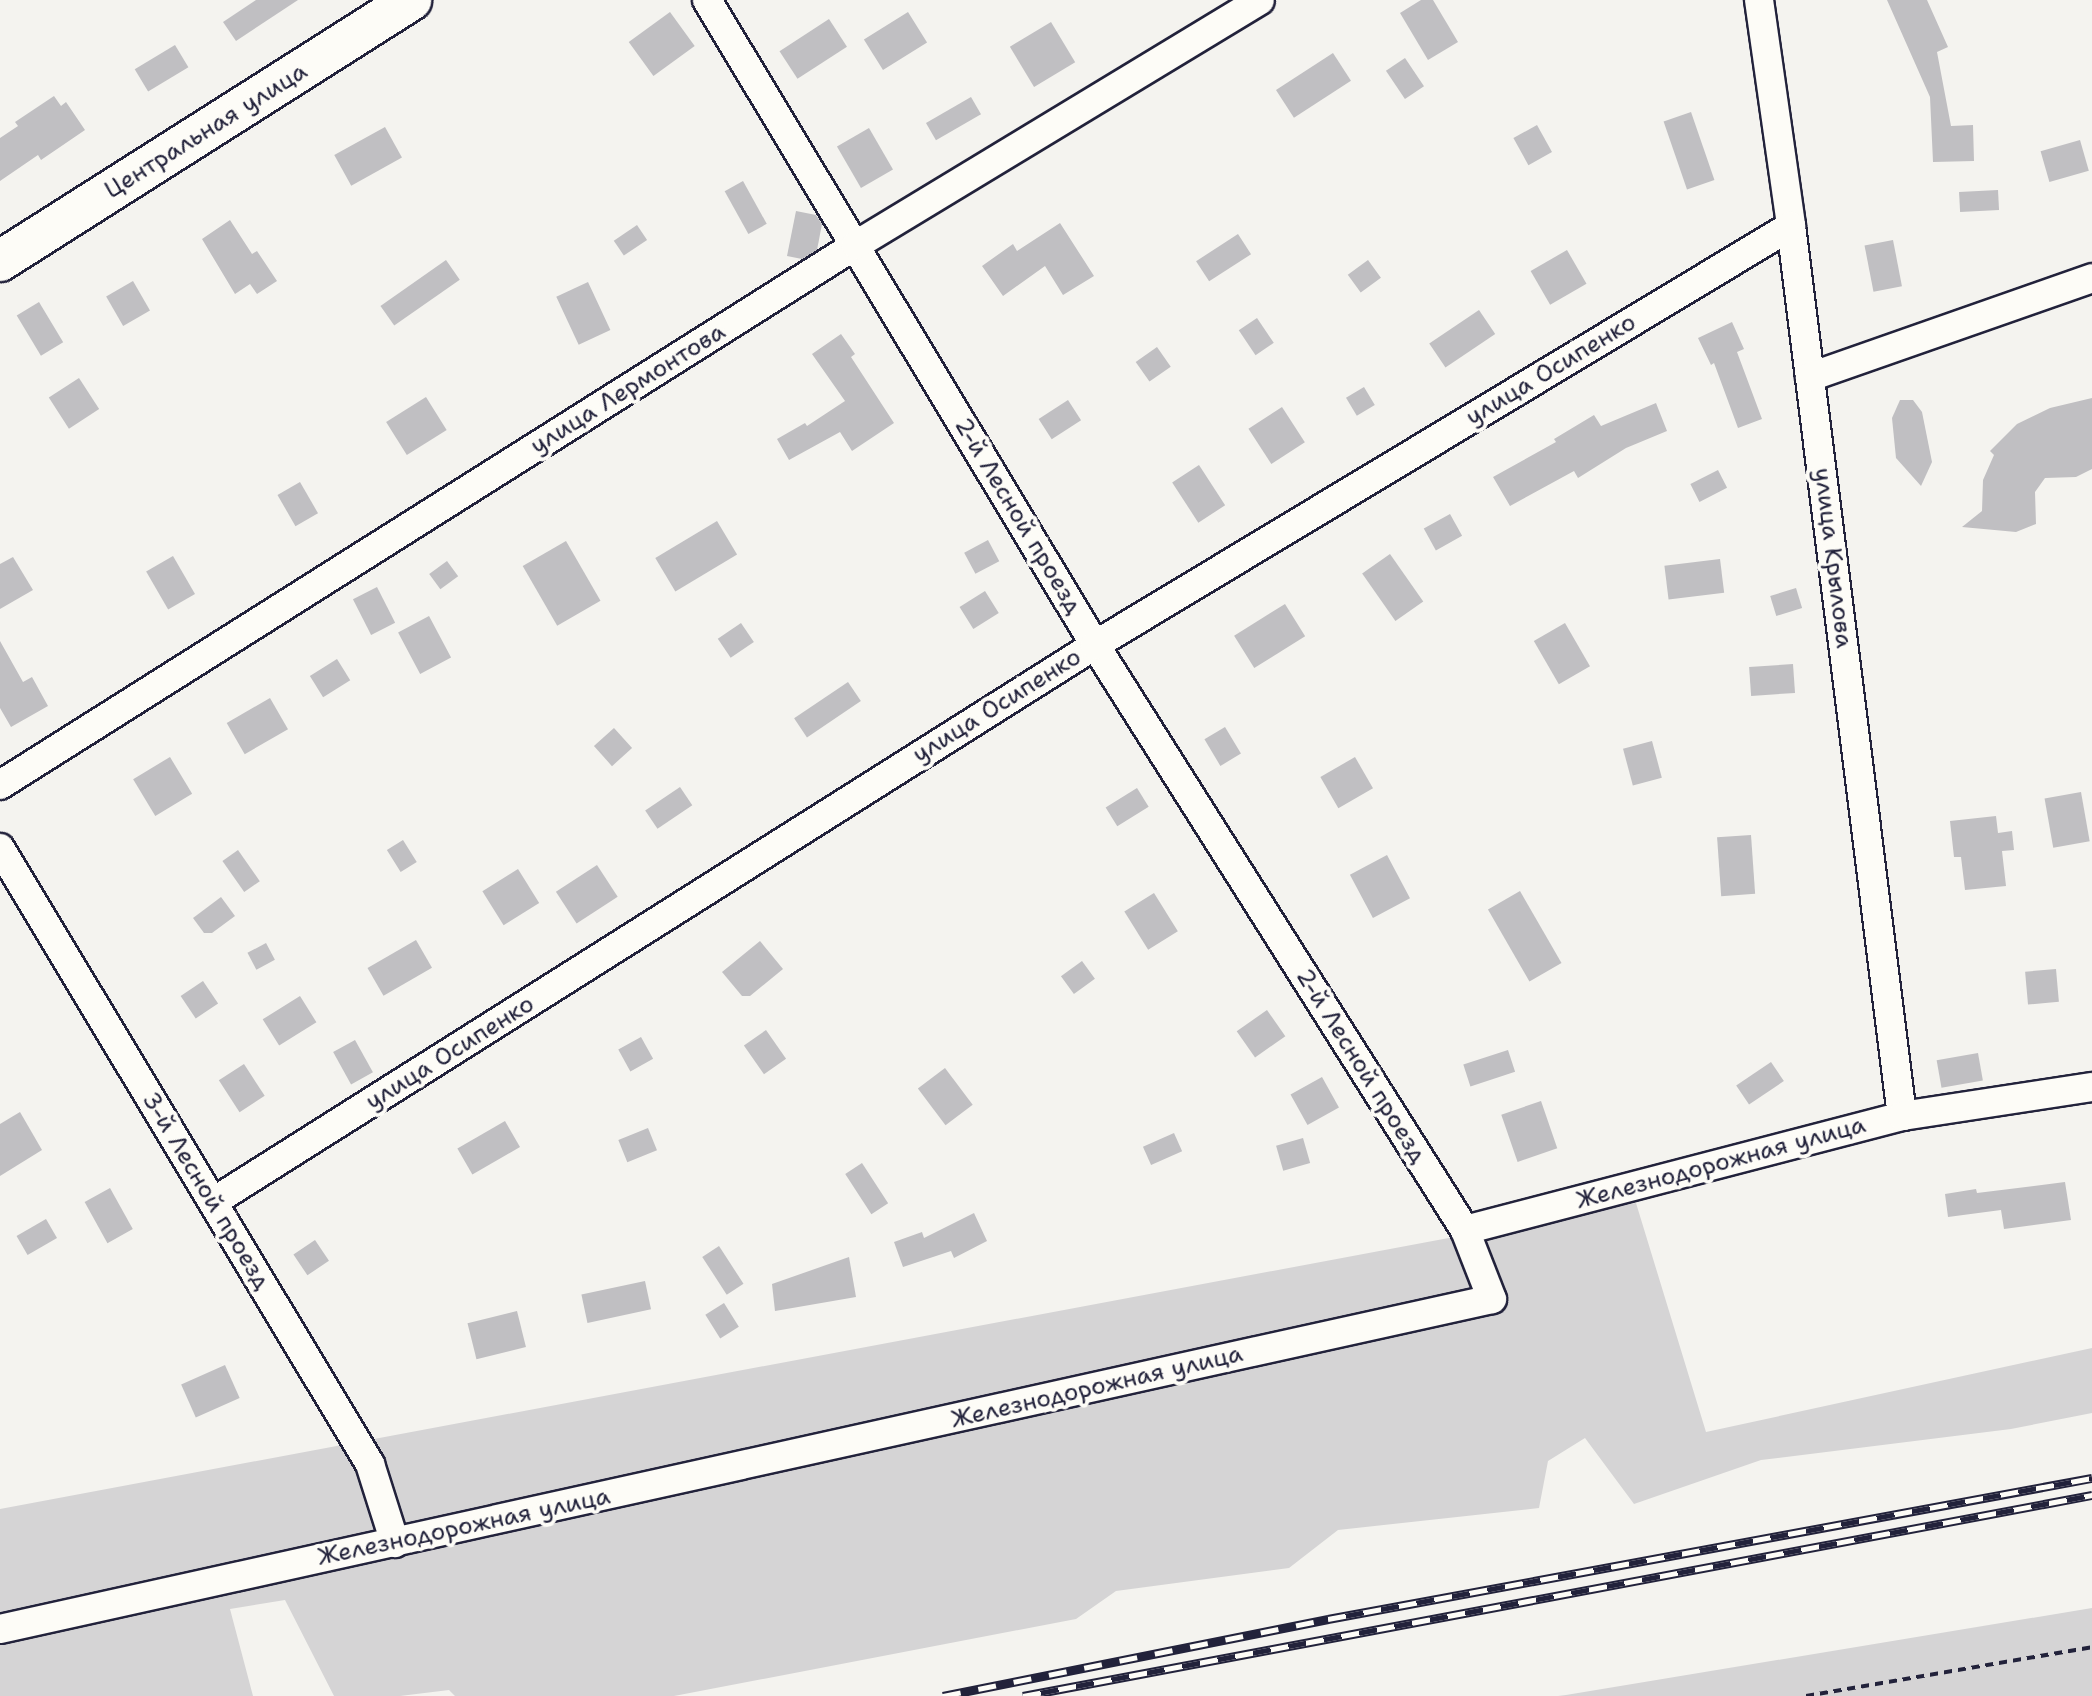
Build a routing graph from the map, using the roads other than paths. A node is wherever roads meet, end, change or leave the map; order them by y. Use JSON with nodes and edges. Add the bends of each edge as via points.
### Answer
{"nodes":[{"id":1,"x":411,"y":0,"type":"edge"},
{"id":2,"x":707,"y":0,"type":"edge"},
{"id":3,"x":1260,"y":0,"type":"edge"},
{"id":4,"x":1759,"y":0,"type":"edge"},
{"id":5,"x":1791,"y":226,"type":"junction"},
{"id":6,"x":856,"y":245,"type":"junction"},
{"id":7,"x":0,"y":261,"type":"edge"},
{"id":8,"x":2092,"y":278,"type":"edge"},
{"id":9,"x":1810,"y":377,"type":"junction"},
{"id":10,"x":1095,"y":645,"type":"junction"},
{"id":11,"x":0,"y":785,"type":"edge"},
{"id":12,"x":0,"y":848,"type":"edge"},
{"id":13,"x":2092,"y":1087,"type":"edge"},
{"id":14,"x":1902,"y":1116,"type":"junction"},
{"id":15,"x":213,"y":1202,"type":"junction"},
{"id":16,"x":1465,"y":1230,"type":"junction"},
{"id":17,"x":395,"y":1543,"type":"junction"},
{"id":18,"x":0,"y":1629,"type":"edge"}],
"edges":[{"from":1,"to":7,"type":"street","name":"Центральная улица"},
{"from":2,"to":6,"type":"street","name":"2-й Лесной проезд"},
{"from":3,"to":6,"type":"street","name":"улица Лермонтова"},
{"from":4,"to":5,"type":"street","name":"улица Крылова"},
{"from":5,"to":9,"type":"street","name":"улица Крылова"},
{"from":5,"to":10,"type":"street","name":"улица Осипенко"},
{"from":6,"to":10,"type":"street","name":"2-й Лесной проезд"},
{"from":6,"to":11,"type":"street","name":"улица Лермонтова"},
{"from":8,"to":9,"type":"street"},
{"from":9,"to":14,"type":"street","name":"улица Крылова"},
{"from":10,"to":15,"type":"street","name":"улица Осипенко"},
{"from":10,"to":16,"type":"street","name":"2-й Лесной проезд"},
{"from":12,"to":15,"type":"street","name":"3-й Лесной проезд"},
{"from":13,"to":14,"type":"street","name":"Железнодорожная улица"},
{"from":14,"to":16,"type":"street","name":"Железнодорожная улица"},
{"from":15,"to":17,"type":"street","name":"3-й Лесной проезд","via":[[370,1464]]},
{"from":16,"to":17,"type":"street","name":"Железнодорожная улица","via":[[1492,1299]]},
{"from":17,"to":18,"type":"street","name":"Железнодорожная улица"}]}
